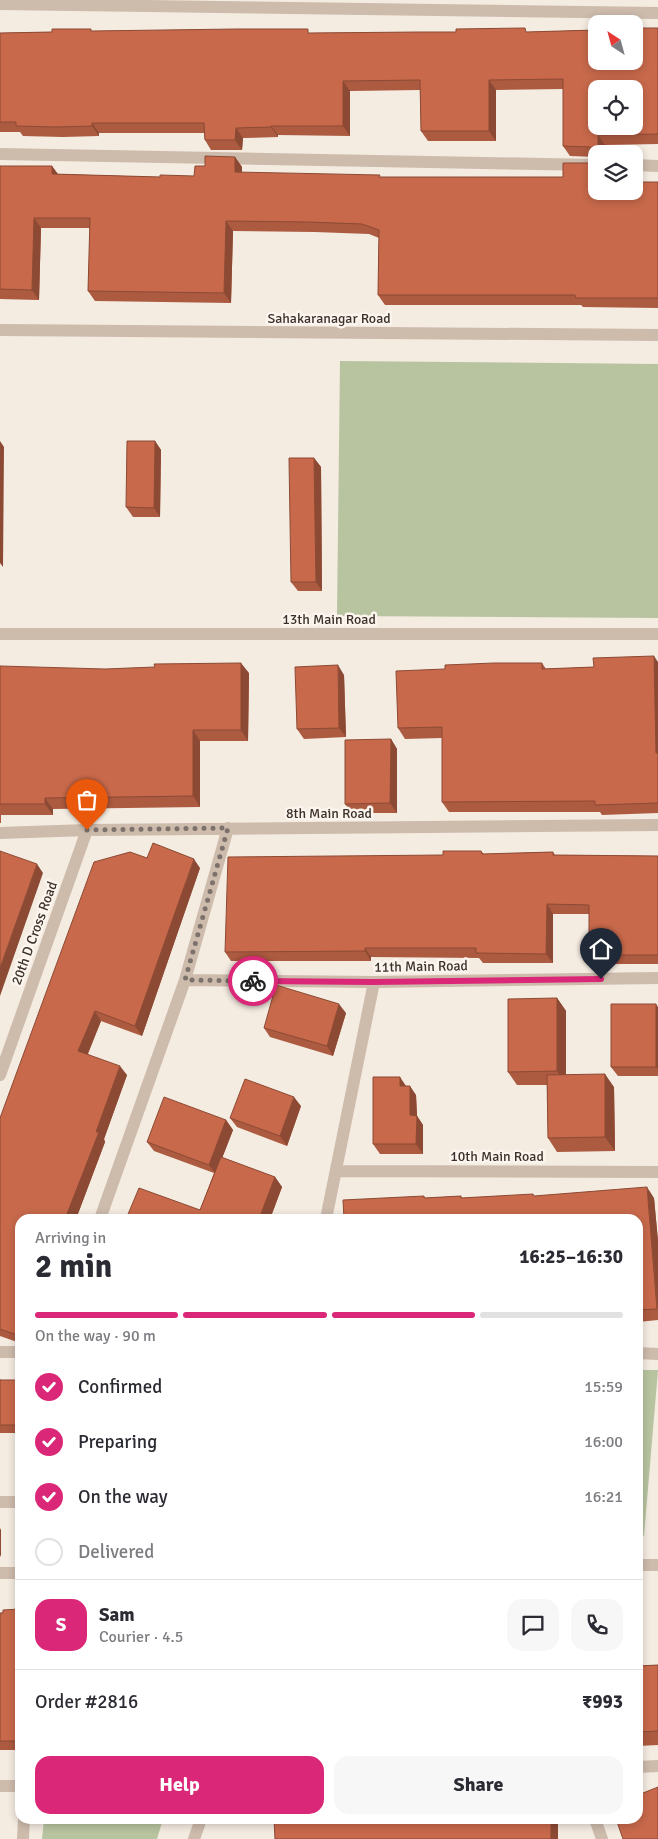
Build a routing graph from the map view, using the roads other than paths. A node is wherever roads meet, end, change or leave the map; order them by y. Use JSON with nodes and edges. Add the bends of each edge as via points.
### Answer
{"nodes":[{"id":1,"x":0,"y":4,"type":"edge"},
{"id":2,"x":658,"y":12,"type":"edge"},
{"id":3,"x":0,"y":154,"type":"edge"},
{"id":4,"x":588,"y":165,"type":"edge"},
{"id":5,"x":643,"y":165,"type":"edge"},
{"id":6,"x":658,"y":166,"type":"edge"},
{"id":7,"x":0,"y":330,"type":"edge"},
{"id":8,"x":658,"y":335,"type":"edge"},
{"id":9,"x":658,"y":634,"type":"edge"},
{"id":10,"x":0,"y":635,"type":"edge"},
{"id":11,"x":658,"y":825,"type":"edge"},
{"id":12,"x":228,"y":828,"type":"junction"},
{"id":13,"x":87,"y":830,"type":"junction"},
{"id":14,"x":0,"y":833,"type":"edge"},
{"id":15,"x":658,"y":978,"type":"edge"},
{"id":16,"x":185,"y":980,"type":"junction"},
{"id":17,"x":374,"y":982,"type":"junction"},
{"id":18,"x":0,"y":1074,"type":"edge"},
{"id":19,"x":336,"y":1171,"type":"junction"},
{"id":20,"x":658,"y":1172,"type":"edge"},
{"id":21,"x":102,"y":1214,"type":"edge"},
{"id":22,"x":327,"y":1214,"type":"edge"},
{"id":23,"x":0,"y":1352,"type":"edge"},
{"id":24,"x":15,"y":1352,"type":"edge"},
{"id":25,"x":643,"y":1354,"type":"edge"},
{"id":26,"x":658,"y":1354,"type":"edge"},
{"id":27,"x":0,"y":1502,"type":"edge"},
{"id":28,"x":15,"y":1502,"type":"edge"},
{"id":29,"x":643,"y":1565,"type":"edge"},
{"id":30,"x":658,"y":1565,"type":"edge"},
{"id":31,"x":15,"y":1572,"type":"edge"},
{"id":32,"x":0,"y":1573,"type":"edge"},
{"id":33,"x":658,"y":1766,"type":"edge"},
{"id":34,"x":643,"y":1767,"type":"edge"},
{"id":35,"x":0,"y":1786,"type":"edge"},
{"id":36,"x":15,"y":1786,"type":"edge"},
{"id":37,"x":24,"y":1824,"type":"edge"},
{"id":38,"x":199,"y":1824,"type":"edge"},
{"id":39,"x":597,"y":1824,"type":"edge"},
{"id":40,"x":23,"y":1839,"type":"edge"},
{"id":41,"x":194,"y":1839,"type":"edge"},
{"id":42,"x":602,"y":1839,"type":"edge"}],
"edges":[{"from":1,"to":2,"type":"street"},
{"from":3,"to":4,"type":"street"},
{"from":5,"to":6,"type":"street"},
{"from":7,"to":8,"type":"street","name":"Sahakaranagar Road"},
{"from":9,"to":10,"type":"street","name":"13th Main Road"},
{"from":11,"to":12,"type":"street","name":"8th Main Road"},
{"from":12,"to":13,"type":"street","name":"8th Main Road"},
{"from":12,"to":16,"type":"street"},
{"from":13,"to":14,"type":"street","name":"8th Main Road"},
{"from":13,"to":18,"type":"street","name":"20th D Cross Road"},
{"from":15,"to":17,"type":"street","name":"11th Main Road"},
{"from":16,"to":17,"type":"street","name":"11th Main Road"},
{"from":16,"to":21,"type":"street"},
{"from":17,"to":19,"type":"street"},
{"from":19,"to":20,"type":"street","name":"10th Main Road"},
{"from":19,"to":22,"type":"street"},
{"from":23,"to":24,"type":"street"},
{"from":25,"to":26,"type":"street"},
{"from":27,"to":28,"type":"street"},
{"from":29,"to":30,"type":"street"},
{"from":31,"to":32,"type":"street"},
{"from":33,"to":34,"type":"street"},
{"from":35,"to":36,"type":"street"},
{"from":37,"to":40,"type":"street"},
{"from":38,"to":41,"type":"street"},
{"from":39,"to":42,"type":"street"}]}
